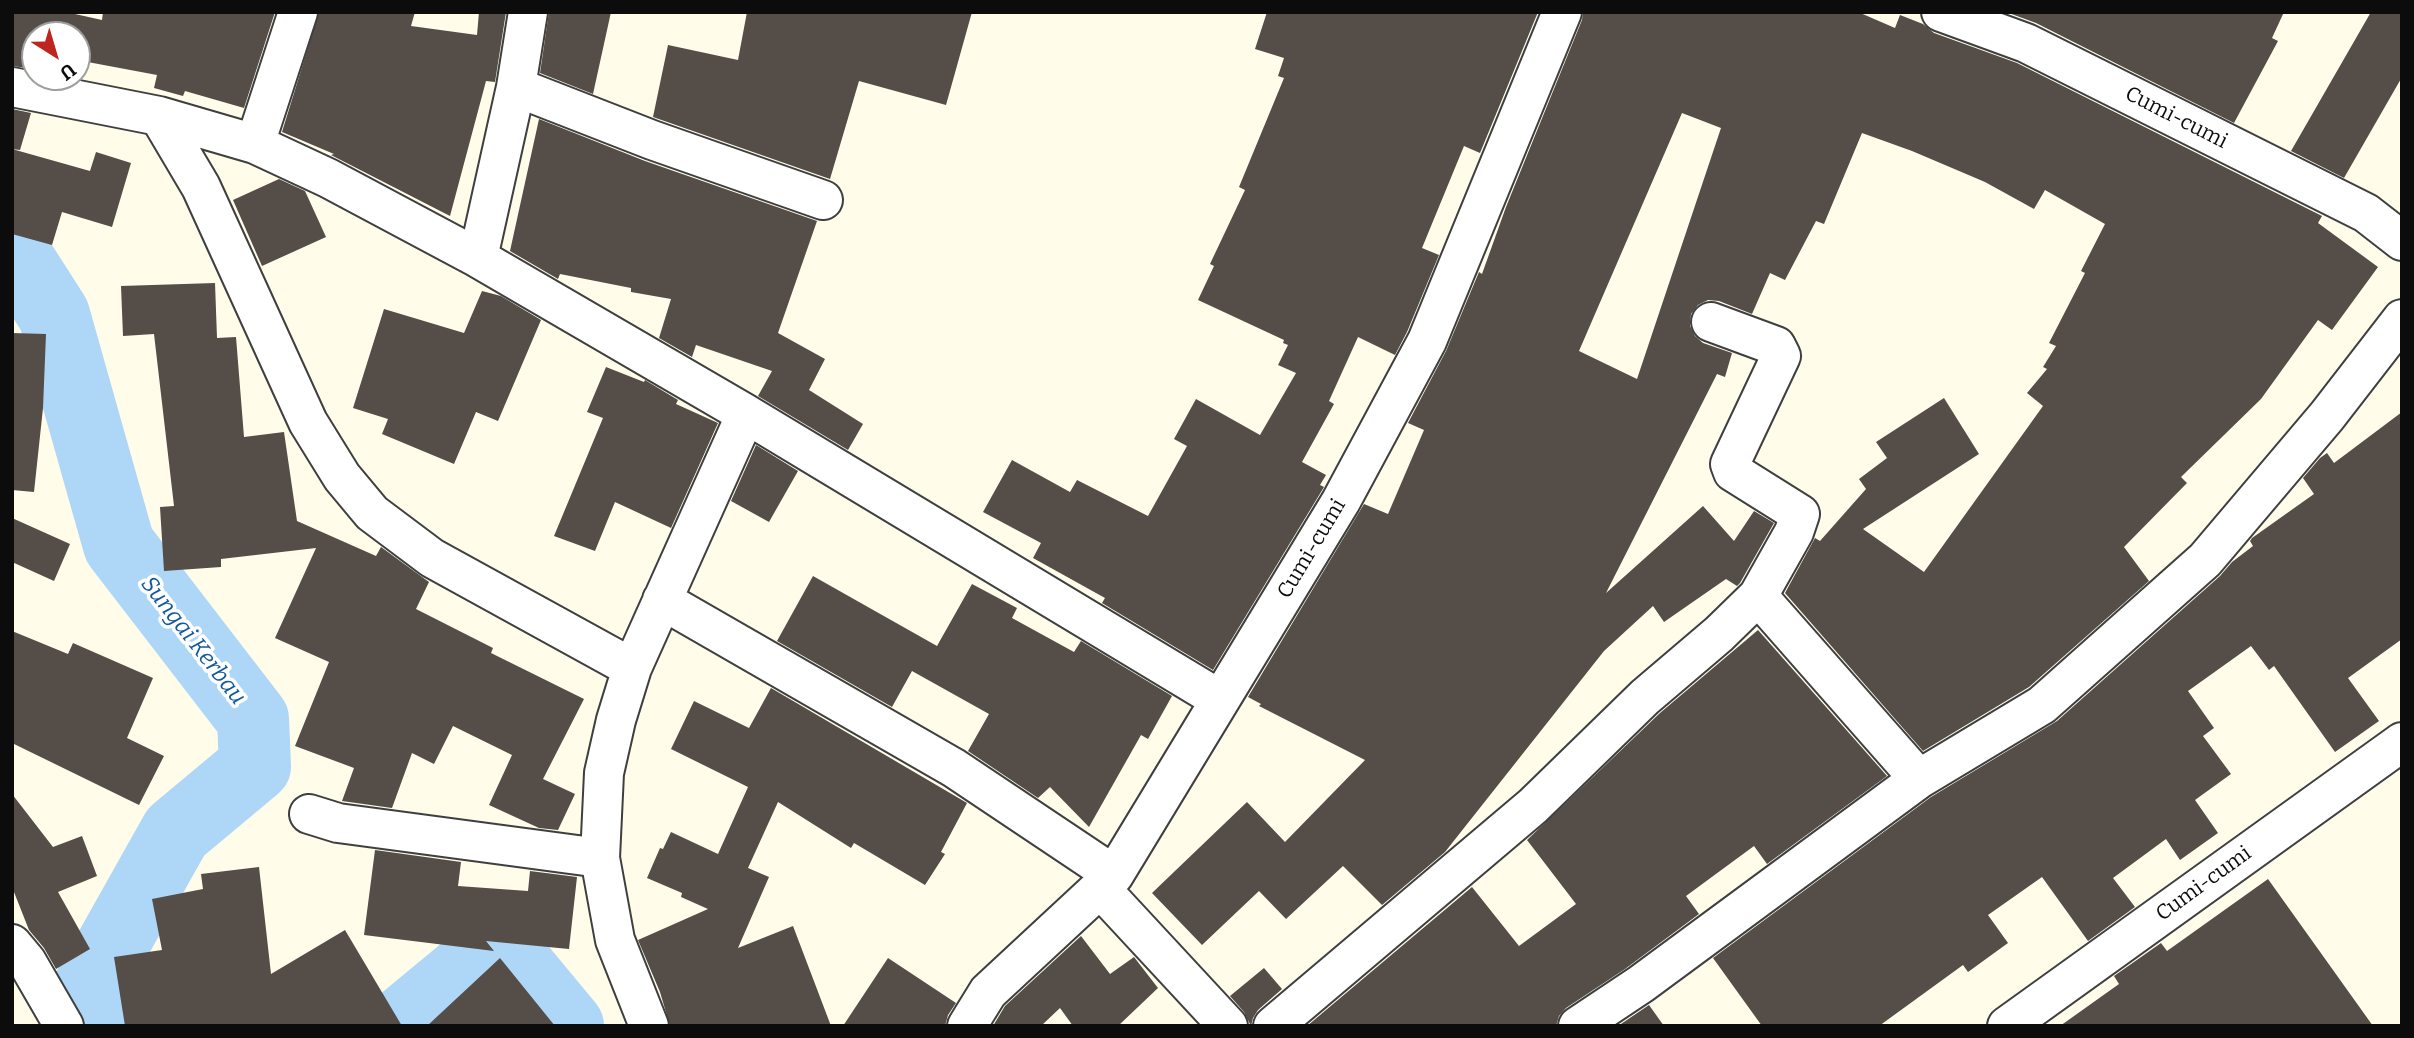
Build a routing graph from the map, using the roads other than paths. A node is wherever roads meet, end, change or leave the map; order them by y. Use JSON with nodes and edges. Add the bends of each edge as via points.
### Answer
{"nodes":[{"id":1,"x":298,"y":12,"type":"edge"},
{"id":2,"x":528,"y":12,"type":"edge"},
{"id":3,"x":1562,"y":12,"type":"edge"},
{"id":4,"x":1941,"y":12,"type":"edge"},
{"id":5,"x":12,"y":87,"type":"edge"},
{"id":6,"x":516,"y":88,"type":"junction"},
{"id":7,"x":159,"y":116,"type":"junction"},
{"id":8,"x":255,"y":144,"type":"junction"},
{"id":9,"x":823,"y":200,"type":"dead end"},
{"id":10,"x":2402,"y":241,"type":"edge"},
{"id":11,"x":478,"y":258,"type":"junction"},
{"id":12,"x":2402,"y":318,"type":"edge"},
{"id":13,"x":1711,"y":322,"type":"dead end"},
{"id":14,"x":746,"y":414,"type":"junction"},
{"id":15,"x":1758,"y":596,"type":"junction"},
{"id":16,"x":662,"y":600,"type":"junction"},
{"id":17,"x":632,"y":668,"type":"junction"},
{"id":18,"x":1219,"y":699,"type":"junction"},
{"id":19,"x":2402,"y":742,"type":"edge"},
{"id":20,"x":1919,"y":779,"type":"junction"},
{"id":21,"x":309,"y":814,"type":"dead end"},
{"id":22,"x":600,"y":858,"type":"junction"},
{"id":23,"x":1107,"y":882,"type":"junction"},
{"id":24,"x":12,"y":944,"type":"edge"},
{"id":25,"x":64,"y":1026,"type":"edge"},
{"id":26,"x":649,"y":1026,"type":"edge"},
{"id":27,"x":967,"y":1026,"type":"edge"},
{"id":28,"x":1228,"y":1026,"type":"edge"},
{"id":29,"x":1273,"y":1026,"type":"edge"},
{"id":30,"x":1578,"y":1026,"type":"edge"},
{"id":31,"x":2007,"y":1026,"type":"edge"}],
"edges":[{"from":1,"to":8,"type":"street"},
{"from":2,"to":6,"type":"street"},
{"from":3,"to":18,"type":"street","name":"Cumi-cumi","via":[[1427,341],[1341,501]]},
{"from":4,"to":10,"type":"street","name":"Cumi-cumi","via":[[2038,49],[2366,213]]},
{"from":5,"to":7,"type":"street"},
{"from":6,"to":9,"type":"street"},
{"from":6,"to":11,"type":"street"},
{"from":7,"to":8,"type":"street"},
{"from":7,"to":17,"type":"street","via":[[201,187],[308,422],[342,477],[372,513],[432,558]]},
{"from":8,"to":11,"type":"street"},
{"from":11,"to":14,"type":"street"},
{"from":12,"to":20,"type":"street","via":[[2328,416],[2205,560],[2042,705]]},
{"from":13,"to":15,"type":"street","via":[[1776,346],[1781,356],[1730,464],[1733,472],[1800,514]]},
{"from":14,"to":16,"type":"street"},
{"from":14,"to":18,"type":"street"},
{"from":15,"to":20,"type":"street"},
{"from":15,"to":29,"type":"street","via":[[1533,806]]},
{"from":16,"to":17,"type":"street"},
{"from":16,"to":23,"type":"street","via":[[954,768]]},
{"from":17,"to":22,"type":"street","via":[[604,773]]},
{"from":18,"to":23,"type":"street","name":"Cumi-cumi"},
{"from":19,"to":31,"type":"street","name":"Cumi-cumi"},
{"from":20,"to":30,"type":"street"},
{"from":21,"to":22,"type":"street","via":[[338,823]]},
{"from":22,"to":26,"type":"street","via":[[615,940]]},
{"from":23,"to":27,"type":"street","name":"Cumi-cumi","via":[[988,992]]},
{"from":23,"to":28,"type":"street"},
{"from":24,"to":25,"type":"street"}]}
